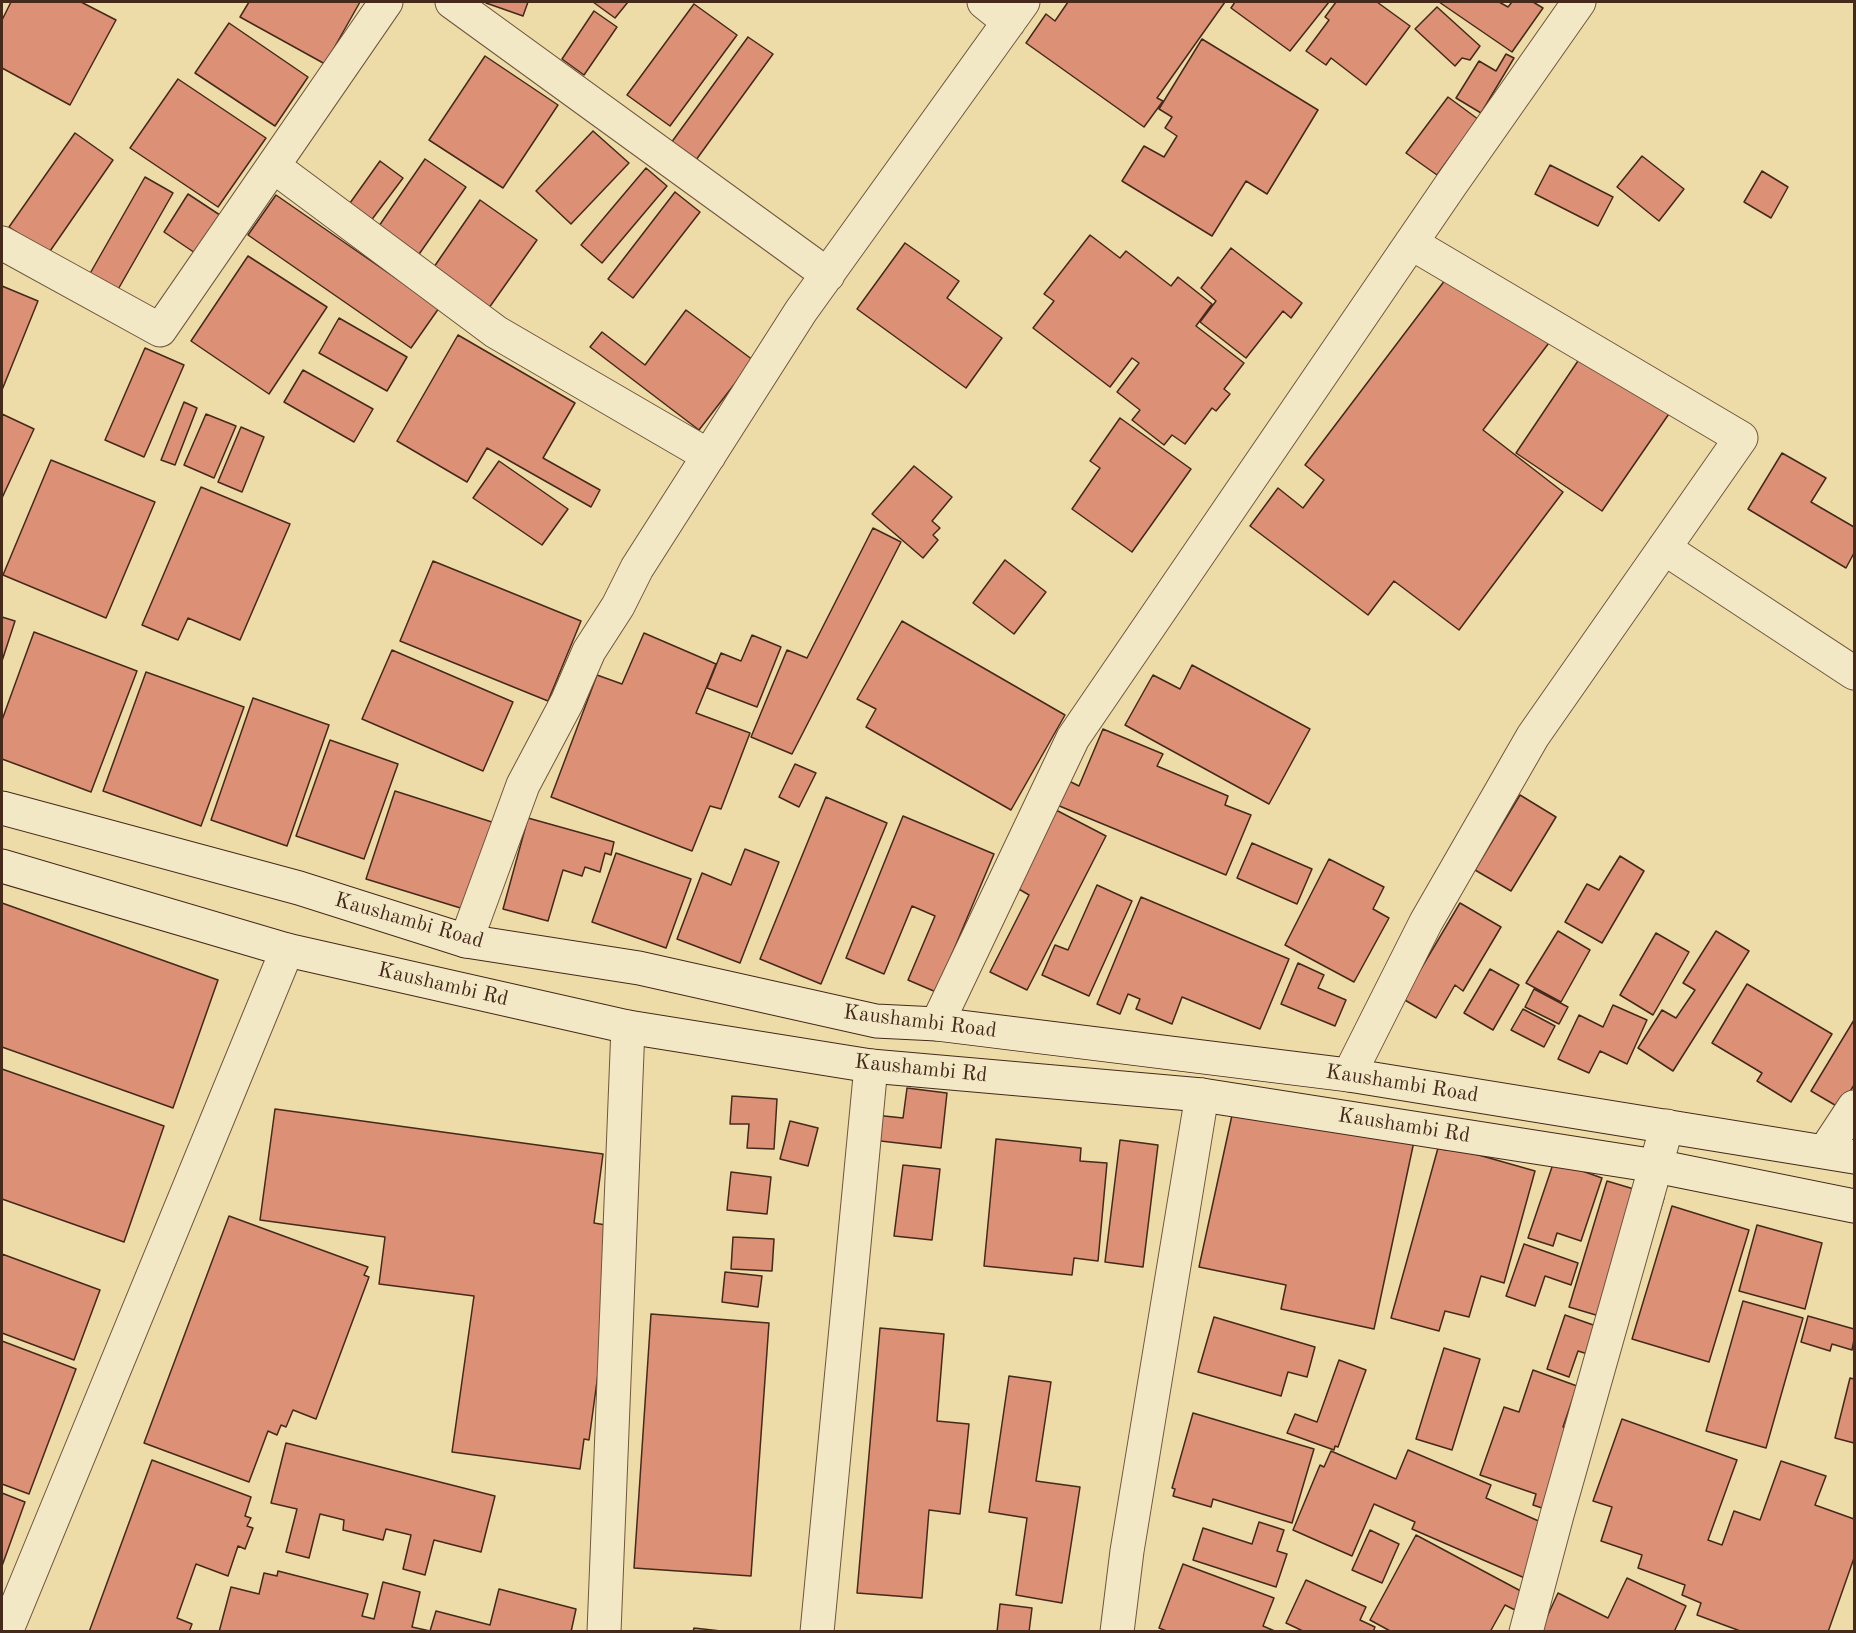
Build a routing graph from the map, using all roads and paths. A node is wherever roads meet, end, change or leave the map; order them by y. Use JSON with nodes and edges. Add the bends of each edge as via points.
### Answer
{"nodes":[{"id":1,"x":386,"y":2,"type":"edge"},
{"id":2,"x":452,"y":2,"type":"edge"},
{"id":3,"x":984,"y":2,"type":"edge"},
{"id":4,"x":1579,"y":2,"type":"edge"},
{"id":5,"x":1016,"y":12,"type":"edge"},
{"id":6,"x":273,"y":166,"type":"junction"},
{"id":7,"x":2,"y":243,"type":"edge"},
{"id":8,"x":1412,"y":243,"type":"junction"},
{"id":9,"x":828,"y":275,"type":"junction"},
{"id":10,"x":709,"y":456,"type":"junction"},
{"id":11,"x":1664,"y":548,"type":"junction"},
{"id":12,"x":1854,"y":673,"type":"edge"},
{"id":13,"x":2,"y":808,"type":"edge"},
{"id":14,"x":2,"y":866,"type":"edge"},
{"id":15,"x":466,"y":941,"type":"junction"},
{"id":16,"x":288,"y":950,"type":"junction"},
{"id":17,"x":937,"y":1024,"type":"junction"},
{"id":18,"x":628,"y":1027,"type":"junction"},
{"id":19,"x":871,"y":1066,"type":"junction"},
{"id":20,"x":1349,"y":1075,"type":"junction"},
{"id":21,"x":1202,"y":1095,"type":"junction"},
{"id":22,"x":1854,"y":1107,"type":"edge"},
{"id":23,"x":1668,"y":1126,"type":"junction"},
{"id":24,"x":1840,"y":1154,"type":"edge"},
{"id":25,"x":1656,"y":1166,"type":"junction"},
{"id":26,"x":1854,"y":1206,"type":"edge"},
{"id":27,"x":6,"y":1632,"type":"edge"},
{"id":28,"x":604,"y":1632,"type":"edge"},
{"id":29,"x":817,"y":1632,"type":"edge"},
{"id":30,"x":1118,"y":1632,"type":"edge"},
{"id":31,"x":1526,"y":1632,"type":"edge"}],
"edges":[{"from":1,"to":6,"type":"street"},
{"from":2,"to":9,"type":"street"},
{"from":3,"to":5,"type":"street"},
{"from":4,"to":8,"type":"street"},
{"from":5,"to":9,"type":"street"},
{"from":6,"to":7,"type":"street","via":[[160,330]]},
{"from":6,"to":10,"type":"street","via":[[496,332]]},
{"from":8,"to":11,"type":"street","via":[[1741,438]]},
{"from":8,"to":17,"type":"street","via":[[1073,738]]},
{"from":9,"to":10,"type":"street"},
{"from":10,"to":15,"type":"street","via":[[589,651],[523,785]]},
{"from":11,"to":12,"type":"street"},
{"from":11,"to":20,"type":"street","via":[[1533,736],[1426,922]]},
{"from":13,"to":15,"type":"street","name":"Kaushambi Road","via":[[299,888]]},
{"from":14,"to":16,"type":"street","name":"Kaushambi Rd"},
{"from":15,"to":17,"type":"street","name":"Kaushambi Road","via":[[639,968],[876,1021]]},
{"from":16,"to":18,"type":"street","name":"Kaushambi Rd"},
{"from":16,"to":27,"type":"street"},
{"from":17,"to":20,"type":"street","name":"Kaushambi Road"},
{"from":18,"to":19,"type":"street","name":"Kaushambi Rd"},
{"from":18,"to":28,"type":"street"},
{"from":19,"to":21,"type":"street","name":"Kaushambi Rd"},
{"from":19,"to":29,"type":"street"},
{"from":20,"to":23,"type":"street","name":"Kaushambi Road"},
{"from":21,"to":25,"type":"street","name":"Kaushambi Rd"},
{"from":21,"to":30,"type":"street","via":[[1127,1551]]},
{"from":22,"to":24,"type":"street"},
{"from":23,"to":24,"type":"street","name":"Kaushambi Road"},
{"from":23,"to":25,"type":"street"},
{"from":25,"to":26,"type":"street","name":"Kaushambi Rd"},
{"from":25,"to":31,"type":"street"}]}
